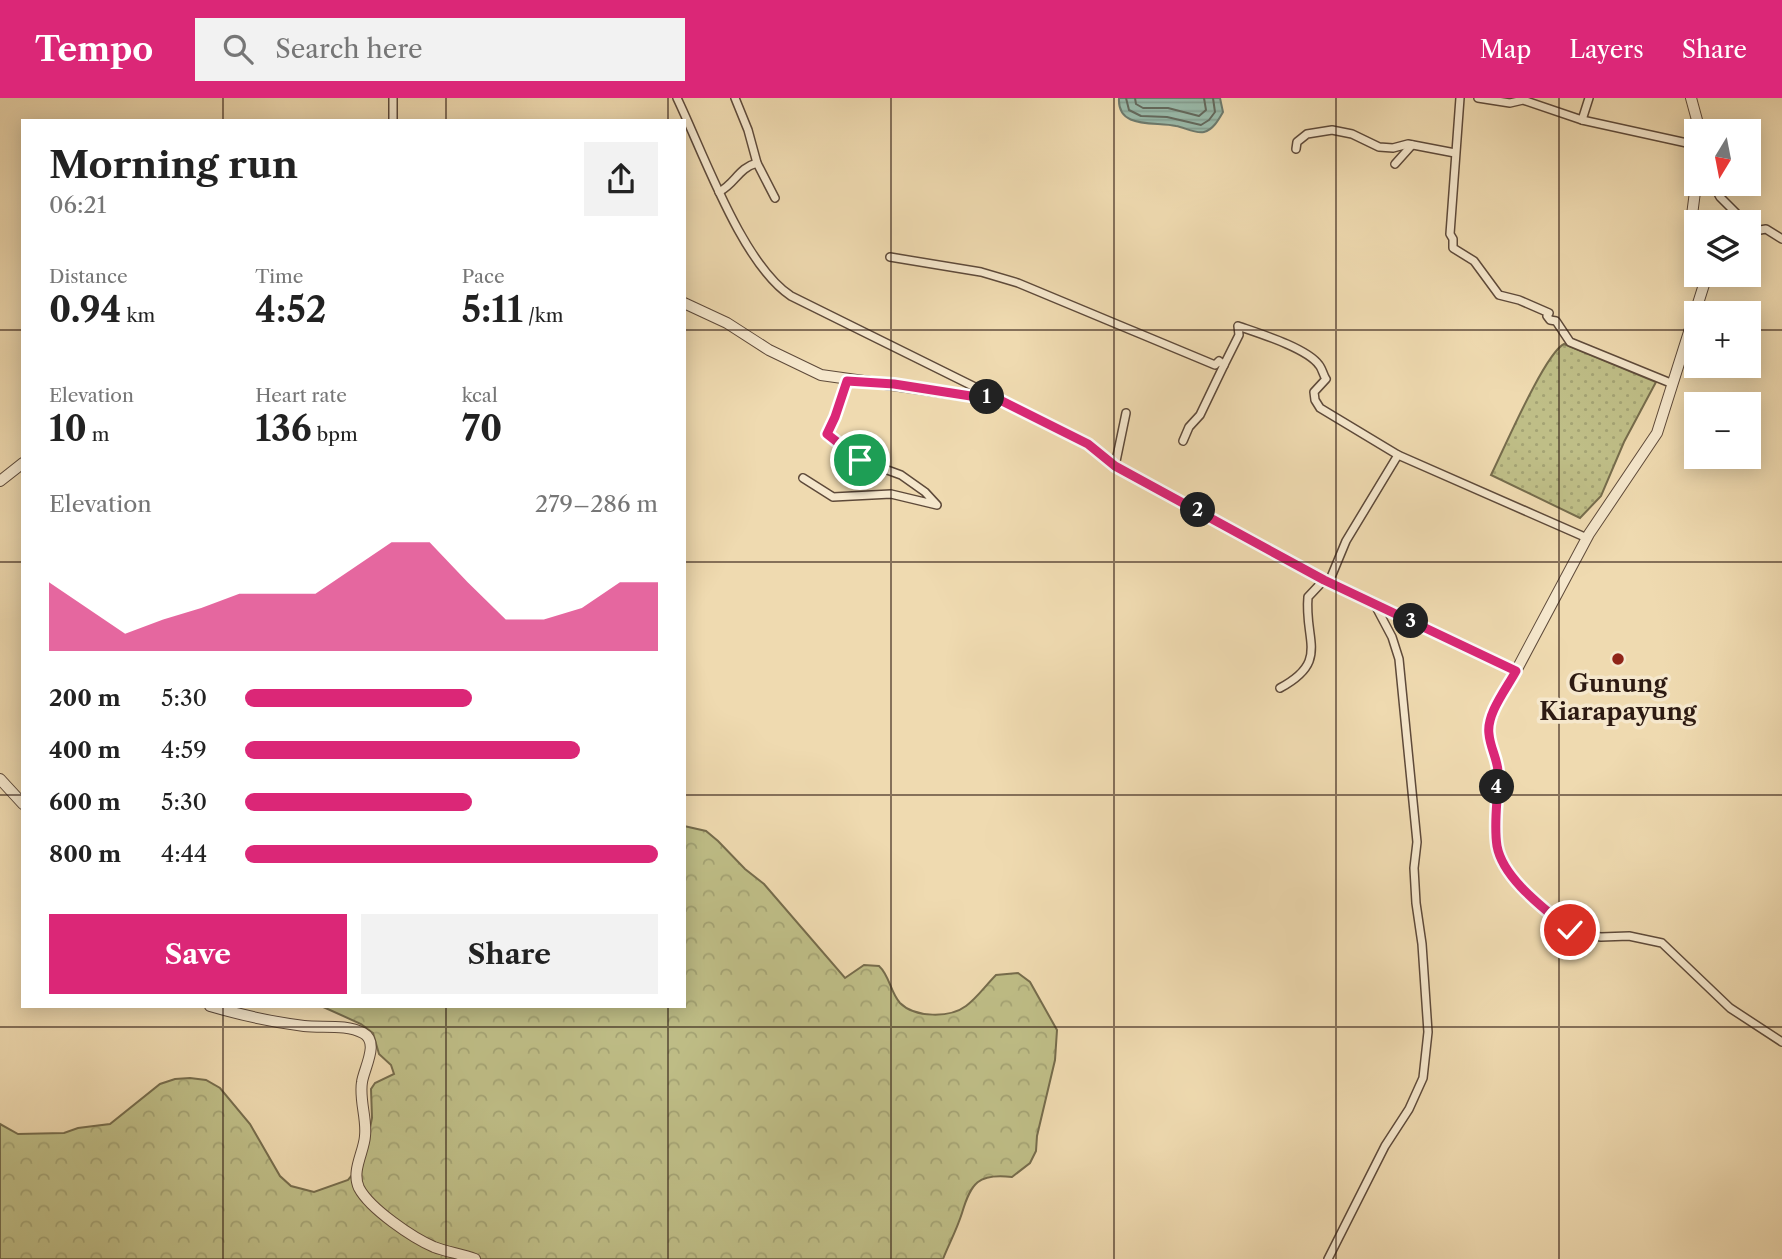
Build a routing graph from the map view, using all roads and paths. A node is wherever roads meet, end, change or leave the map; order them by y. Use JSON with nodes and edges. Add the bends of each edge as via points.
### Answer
{"nodes":[{"id":1,"x":393,"y":98,"type":"edge"},
{"id":2,"x":677,"y":98,"type":"edge"},
{"id":3,"x":735,"y":98,"type":"edge"},
{"id":4,"x":1460,"y":98,"type":"edge"},
{"id":5,"x":1478,"y":98,"type":"edge"},
{"id":6,"x":1589,"y":98,"type":"edge"},
{"id":7,"x":1691,"y":98,"type":"edge"},
{"id":8,"x":393,"y":119,"type":"edge"},
{"id":9,"x":1697,"y":119,"type":"edge"},
{"id":10,"x":1582,"y":120,"type":"junction"},
{"id":11,"x":1684,"y":142,"type":"edge"},
{"id":12,"x":1412,"y":145,"type":"junction"},
{"id":13,"x":1296,"y":149,"type":"dead end"},
{"id":14,"x":1455,"y":153,"type":"junction"},
{"id":15,"x":757,"y":163,"type":"junction"},
{"id":16,"x":1395,"y":164,"type":"dead end"},
{"id":17,"x":719,"y":192,"type":"junction"},
{"id":18,"x":1719,"y":196,"type":"edge"},
{"id":19,"x":775,"y":198,"type":"dead end"},
{"id":20,"x":1733,"y":210,"type":"edge"},
{"id":21,"x":1761,"y":230,"type":"edge"},
{"id":22,"x":1782,"y":239,"type":"edge"},
{"id":23,"x":890,"y":257,"type":"dead end"},
{"id":24,"x":1703,"y":287,"type":"edge"},
{"id":25,"x":686,"y":304,"type":"edge"},
{"id":26,"x":1224,"y":365,"type":"junction"},
{"id":27,"x":847,"y":381,"type":"junction"},
{"id":28,"x":1673,"y":384,"type":"junction"},
{"id":29,"x":994,"y":397,"type":"junction"},
{"id":30,"x":1126,"y":413,"type":"dead end"},
{"id":31,"x":1183,"y":441,"type":"dead end"},
{"id":32,"x":1398,"y":455,"type":"junction"},
{"id":33,"x":21,"y":465,"type":"edge"},
{"id":34,"x":1115,"y":466,"type":"junction"},
{"id":35,"x":803,"y":478,"type":"dead end"},
{"id":36,"x":0,"y":481,"type":"edge"},
{"id":37,"x":1587,"y":538,"type":"junction"},
{"id":38,"x":1326,"y":581,"type":"junction"},
{"id":39,"x":1373,"y":603,"type":"junction"},
{"id":40,"x":1516,"y":671,"type":"junction"},
{"id":41,"x":1280,"y":688,"type":"dead end"},
{"id":42,"x":0,"y":779,"type":"edge"},
{"id":43,"x":21,"y":802,"type":"edge"},
{"id":44,"x":217,"y":1008,"type":"edge"},
{"id":45,"x":1782,"y":1042,"type":"edge"},
{"id":46,"x":475,"y":1259,"type":"edge"},
{"id":47,"x":1328,"y":1259,"type":"edge"}],
"edges":[{"from":1,"to":8,"type":"street"},
{"from":2,"to":17,"type":"street"},
{"from":3,"to":15,"type":"street"},
{"from":4,"to":14,"type":"street"},
{"from":5,"to":10,"type":"street","via":[[1510,103],[1523,100]]},
{"from":6,"to":10,"type":"street"},
{"from":7,"to":9,"type":"street"},
{"from":10,"to":11,"type":"street"},
{"from":12,"to":13,"type":"street","via":[[1379,147],[1332,130],[1307,134]]},
{"from":12,"to":14,"type":"street"},
{"from":12,"to":16,"type":"street"},
{"from":14,"to":28,"type":"street","via":[[1453,248],[1474,261],[1499,295],[1549,313],[1570,342]]},
{"from":15,"to":17,"type":"street","via":[[744,167],[732,185]]},
{"from":15,"to":19,"type":"street"},
{"from":17,"to":29,"type":"street","via":[[749,247],[785,292]]},
{"from":18,"to":20,"type":"street"},
{"from":21,"to":22,"type":"street"},
{"from":23,"to":26,"type":"street","via":[[1018,283]]},
{"from":24,"to":28,"type":"street"},
{"from":25,"to":27,"type":"street","via":[[809,371]]},
{"from":26,"to":31,"type":"street"},
{"from":26,"to":32,"type":"street","via":[[1239,335],[1238,326],[1286,344],[1320,365],[1326,379],[1314,392],[1317,405]]},
{"from":27,"to":29,"type":"street"},
{"from":27,"to":35,"type":"street","via":[[828,437],[860,460],[901,475],[937,505],[891,494],[834,497]]},
{"from":28,"to":37,"type":"street","via":[[1657,433]]},
{"from":29,"to":34,"type":"street","via":[[1088,444]]},
{"from":30,"to":34,"type":"street"},
{"from":32,"to":37,"type":"street"},
{"from":32,"to":38,"type":"street"},
{"from":33,"to":36,"type":"street"},
{"from":34,"to":38,"type":"street"},
{"from":37,"to":40,"type":"street"},
{"from":38,"to":39,"type":"street"},
{"from":38,"to":41,"type":"street","via":[[1308,597],[1309,664]]},
{"from":39,"to":40,"type":"street"},
{"from":39,"to":47,"type":"street","via":[[1399,659],[1417,842],[1416,903],[1428,1032],[1423,1078]]},
{"from":40,"to":45,"type":"street","via":[[1488,730],[1497,766],[1497,845],[1504,865],[1570,930],[1662,943],[1730,1008]]},
{"from":42,"to":43,"type":"street"},
{"from":44,"to":46,"type":"street","via":[[364,1034],[371,1050],[362,1081],[366,1133],[357,1168],[359,1188],[415,1237]]}]}
